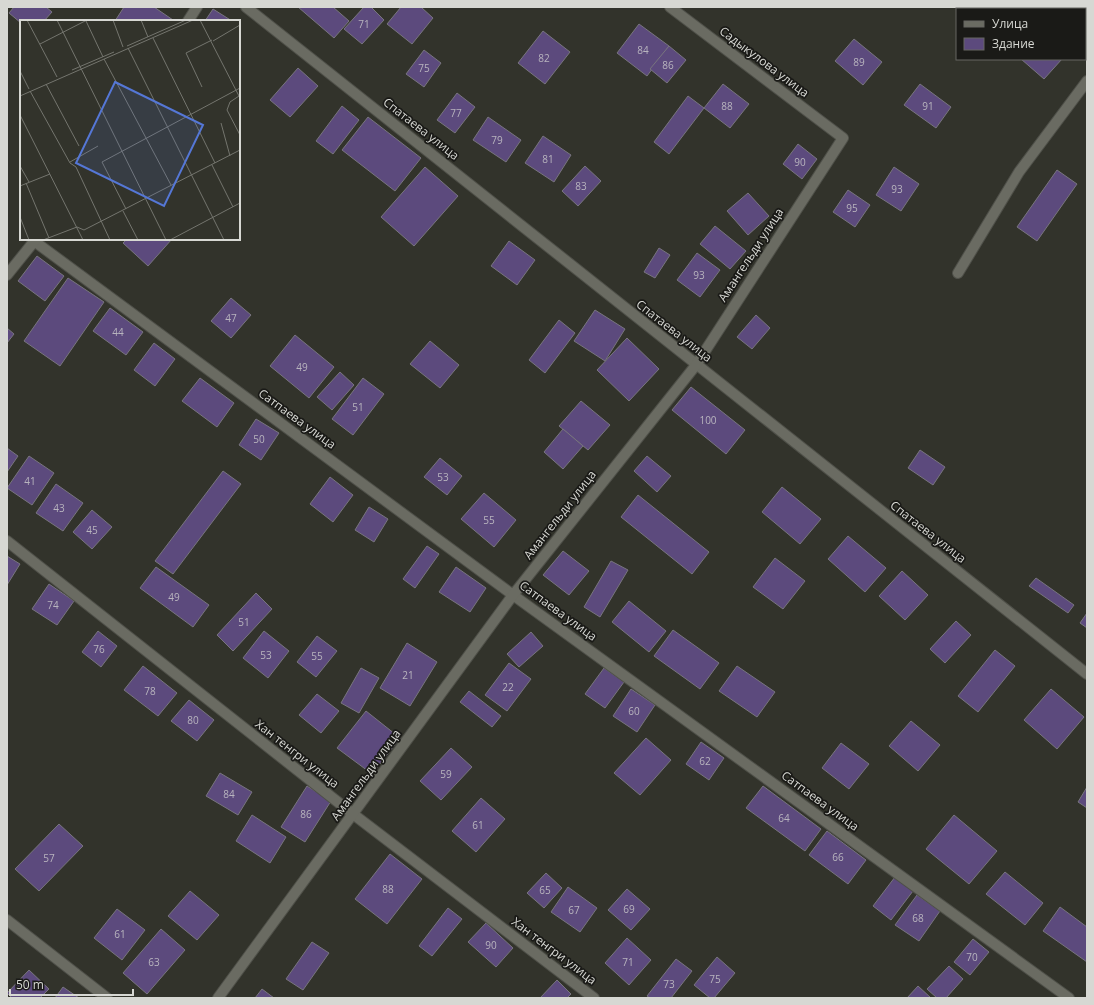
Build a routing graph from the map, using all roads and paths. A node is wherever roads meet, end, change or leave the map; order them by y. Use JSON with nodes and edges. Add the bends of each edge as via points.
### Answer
{"nodes":[{"id":1,"x":197,"y":7,"type":"edge"},
{"id":2,"x":246,"y":7,"type":"edge"},
{"id":3,"x":670,"y":7,"type":"edge"},
{"id":4,"x":189,"y":20,"type":"edge"},
{"id":5,"x":1087,"y":80,"type":"edge"},
{"id":6,"x":843,"y":138,"type":"joint"},
{"id":7,"x":35,"y":240,"type":"edge"},
{"id":8,"x":958,"y":272,"type":"dead end"},
{"id":9,"x":7,"y":275,"type":"edge"},
{"id":10,"x":696,"y":365,"type":"junction"},
{"id":11,"x":7,"y":541,"type":"edge"},
{"id":12,"x":513,"y":595,"type":"junction"},
{"id":13,"x":1087,"y":674,"type":"edge"},
{"id":14,"x":353,"y":814,"type":"junction"},
{"id":15,"x":7,"y":920,"type":"edge"},
{"id":16,"x":107,"y":998,"type":"edge"},
{"id":17,"x":218,"y":998,"type":"edge"},
{"id":18,"x":594,"y":998,"type":"edge"},
{"id":19,"x":1069,"y":998,"type":"edge"}],
"edges":[{"from":1,"to":4,"type":"street"},
{"from":2,"to":10,"type":"street","name":"Спатаева улица"},
{"from":3,"to":6,"type":"street","name":"Садыкулова улица"},
{"from":5,"to":8,"type":"street","via":[[1019,172]]},
{"from":6,"to":10,"type":"street","name":"Амангельди улица"},
{"from":7,"to":9,"type":"street"},
{"from":7,"to":12,"type":"street","name":"Сатпаева улица"},
{"from":10,"to":12,"type":"street","name":"Амангельди улица"},
{"from":10,"to":13,"type":"street","name":"Спатаева улица"},
{"from":11,"to":14,"type":"street","name":"Хан тенгри улица"},
{"from":12,"to":14,"type":"street","name":"Амангельди улица"},
{"from":12,"to":19,"type":"street","name":"Сатпаева улица"},
{"from":14,"to":17,"type":"street","name":"Амангельди улица"},
{"from":14,"to":18,"type":"street","name":"Хан тенгри улица"},
{"from":15,"to":16,"type":"street"}]}
